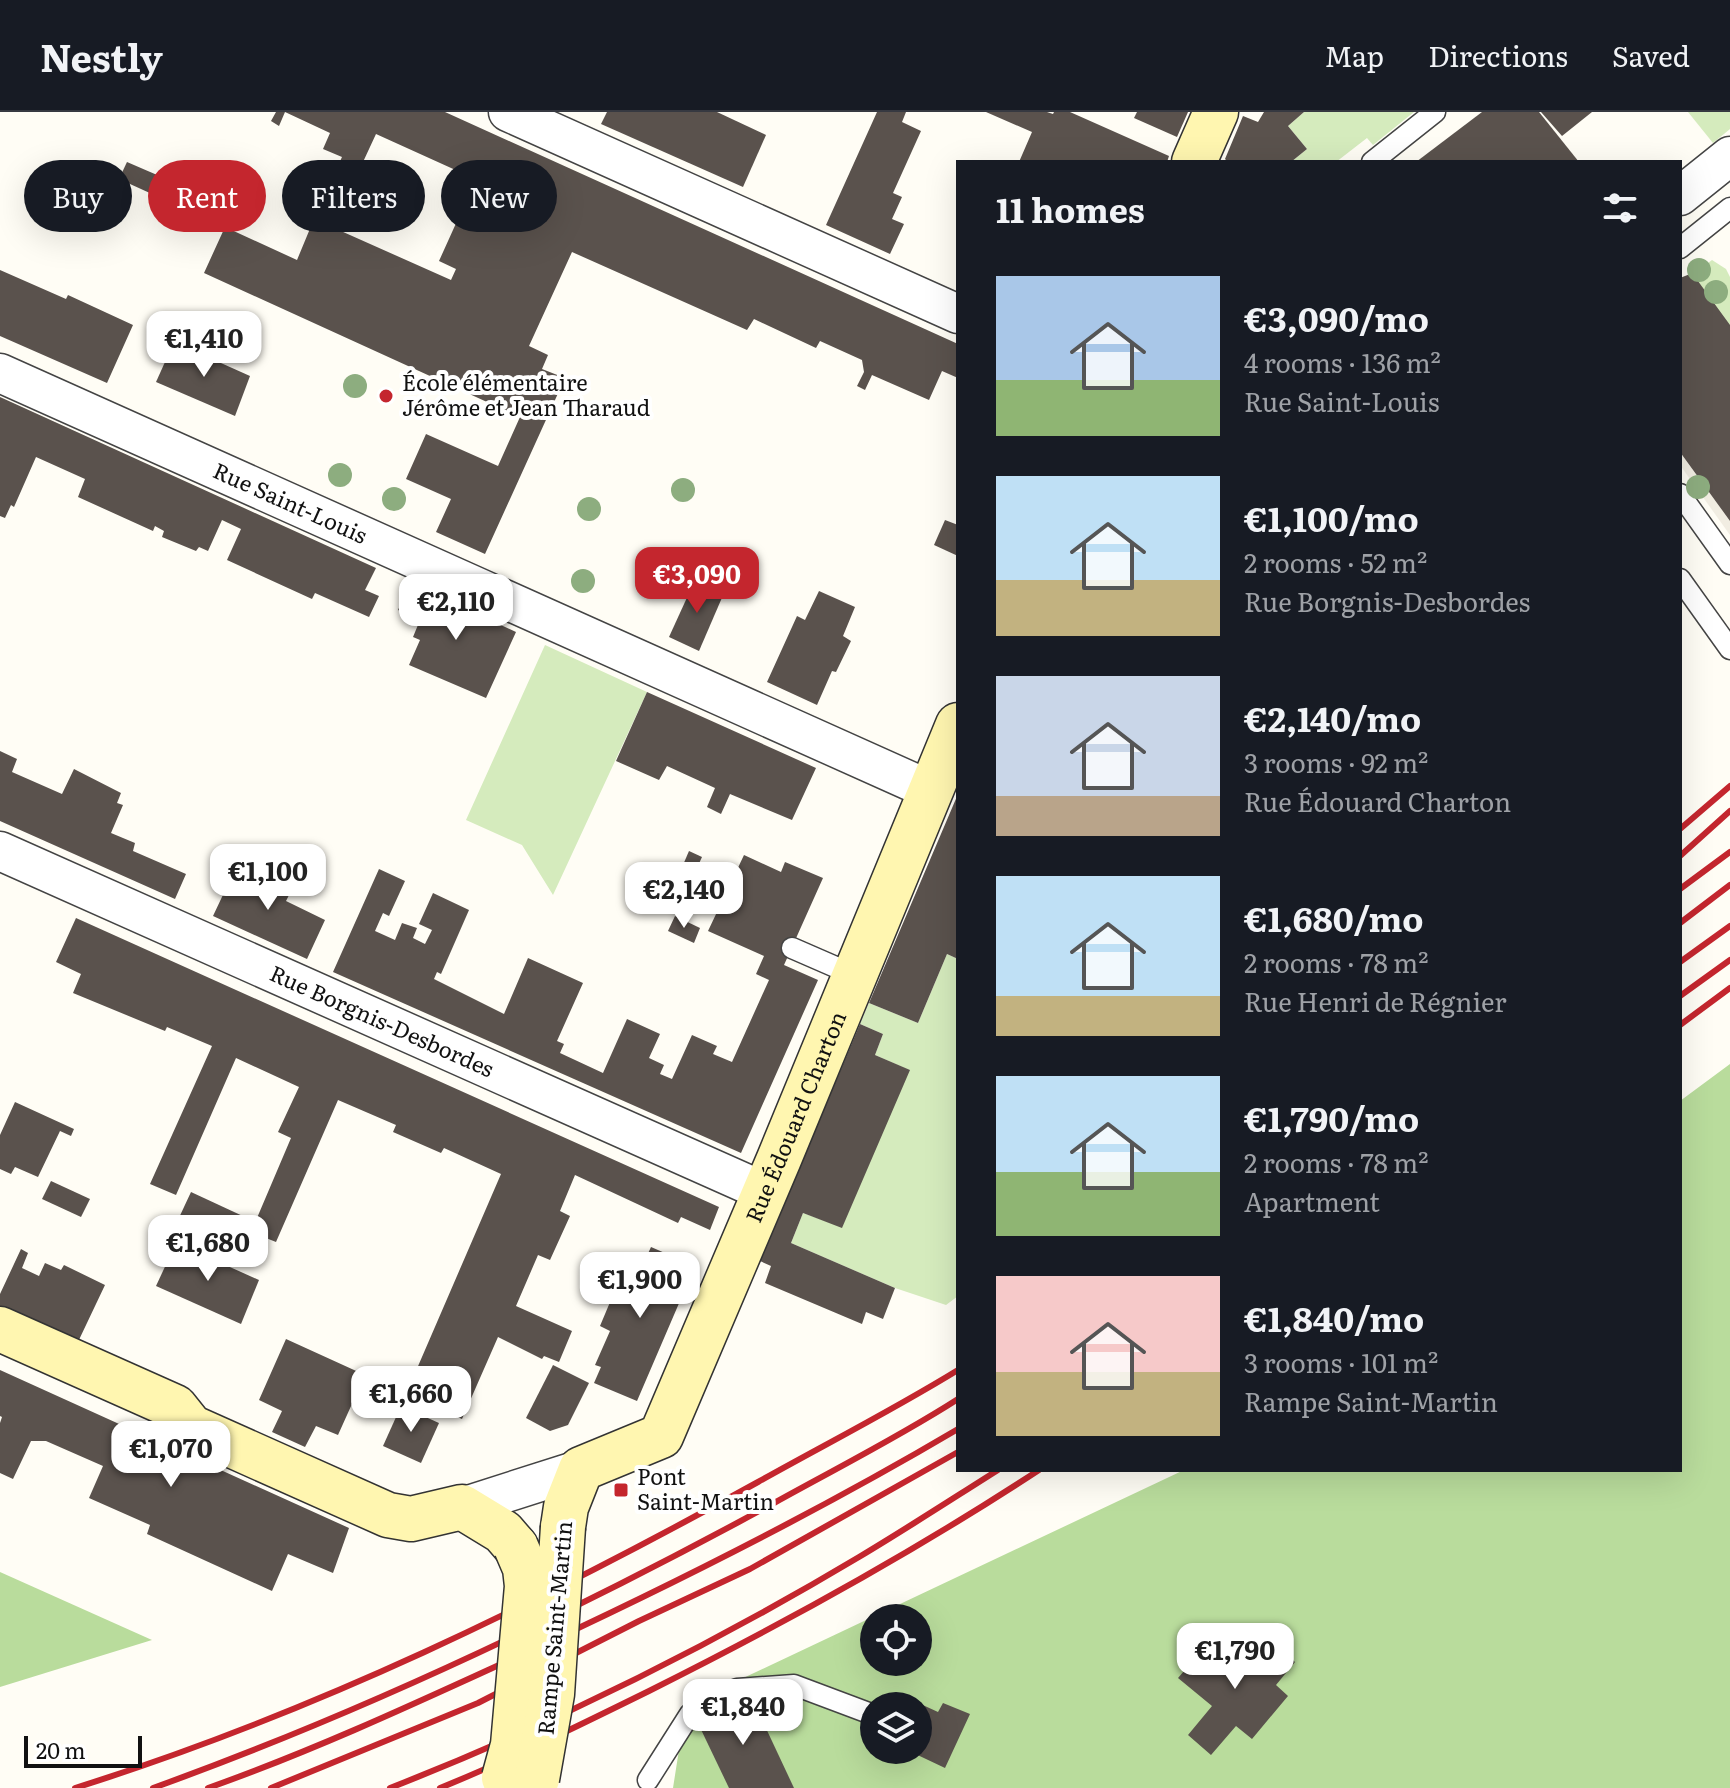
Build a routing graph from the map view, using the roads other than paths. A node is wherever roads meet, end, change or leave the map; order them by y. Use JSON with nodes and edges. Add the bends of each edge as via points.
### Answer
{"nodes":[{"id":1,"x":508,"y":112,"type":"edge"},
{"id":2,"x":1216,"y":112,"type":"edge"},
{"id":3,"x":1435,"y":112,"type":"edge"},
{"id":4,"x":1730,"y":156,"type":"edge"},
{"id":5,"x":1195,"y":160,"type":"edge"},
{"id":6,"x":1375,"y":160,"type":"edge"},
{"id":7,"x":1682,"y":194,"type":"edge"},
{"id":8,"x":1730,"y":208,"type":"edge"},
{"id":9,"x":1682,"y":246,"type":"edge"},
{"id":10,"x":956,"y":313,"type":"edge"},
{"id":11,"x":0,"y":373,"type":"edge"},
{"id":12,"x":1682,"y":497,"type":"edge"},
{"id":13,"x":1730,"y":564,"type":"edge"},
{"id":14,"x":1682,"y":582,"type":"edge"},
{"id":15,"x":1730,"y":649,"type":"edge"},
{"id":16,"x":956,"y":730,"type":"edge"},
{"id":17,"x":930,"y":790,"type":"junction"},
{"id":18,"x":0,"y":851,"type":"edge"},
{"id":19,"x":792,"y":948,"type":"dead end"},
{"id":20,"x":854,"y":975,"type":"junction"},
{"id":21,"x":765,"y":1192,"type":"junction"},
{"id":22,"x":0,"y":1329,"type":"edge"},
{"id":23,"x":562,"y":1475,"type":"junction"},
{"id":24,"x":462,"y":1507,"type":"junction"},
{"id":25,"x":860,"y":1710,"type":"edge"},
{"id":26,"x":518,"y":1783,"type":"edge"},
{"id":27,"x":650,"y":1785,"type":"edge"}],
"edges":[{"from":1,"to":10,"type":"street"},
{"from":2,"to":5,"type":"street"},
{"from":3,"to":6,"type":"lane"},
{"from":4,"to":7,"type":"street"},
{"from":8,"to":9,"type":"lane"},
{"from":11,"to":17,"type":"street","name":"Rue Saint-Louis"},
{"from":12,"to":13,"type":"lane"},
{"from":14,"to":15,"type":"lane"},
{"from":16,"to":17,"type":"street","name":"Rue Édouard Charton"},
{"from":17,"to":20,"type":"street","name":"Rue Édouard Charton"},
{"from":18,"to":21,"type":"street","name":"Rue Borgnis-Desbordes"},
{"from":19,"to":20,"type":"lane"},
{"from":20,"to":21,"type":"street","name":"Rue Édouard Charton"},
{"from":21,"to":23,"type":"street","name":"Rue Édouard Charton","via":[[661,1436]]},
{"from":22,"to":24,"type":"street","via":[[175,1407],[191,1427],[388,1515],[411,1519]]},
{"from":23,"to":24,"type":"street"},
{"from":23,"to":26,"type":"street","name":"Rampe Saint-Martin","bridge":true,"via":[[566,1507],[552,1694]]},
{"from":24,"to":26,"type":"street","name":"Rampe Saint-Martin","bridge":true,"via":[[503,1532],[525,1568],[513,1745]]},
{"from":25,"to":27,"type":"lane","via":[[794,1685],[737,1689],[690,1714]]}]}
